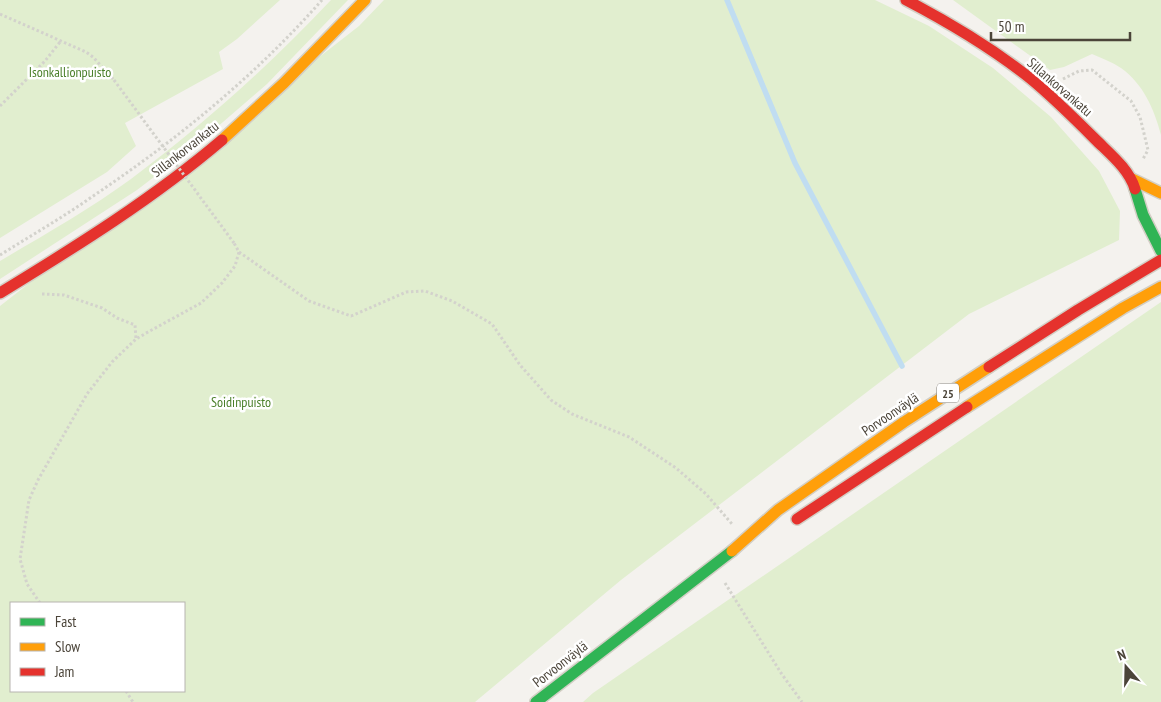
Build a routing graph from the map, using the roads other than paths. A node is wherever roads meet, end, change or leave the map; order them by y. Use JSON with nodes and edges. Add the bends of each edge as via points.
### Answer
{"nodes":[{"id":1,"x":365,"y":0,"type":"edge"},
{"id":2,"x":906,"y":0,"type":"edge"},
{"id":3,"x":1132,"y":179,"type":"junction"},
{"id":4,"x":1161,"y":193,"type":"edge"},
{"id":5,"x":1161,"y":250,"type":"edge"},
{"id":6,"x":1161,"y":260,"type":"edge"},
{"id":7,"x":1161,"y":287,"type":"edge"},
{"id":8,"x":0,"y":293,"type":"edge"},
{"id":9,"x":790,"y":524,"type":"dead end"},
{"id":10,"x":773,"y":532,"type":"dead end"},
{"id":11,"x":746,"y":540,"type":"junction"},
{"id":12,"x":536,"y":702,"type":"edge"}],
"edges":[{"from":1,"to":8,"type":"main road","name":"Sillankorvankatu","via":[[298,71],[198,160],[115,221]]},
{"from":2,"to":3,"type":"main road","name":"Sillankorvankatu","via":[[999,56],[1047,93]]},
{"from":3,"to":4,"type":"main road","name":"Sillankorvankatu"},
{"from":3,"to":5,"type":"main road","name":"Sillankorvankatu","via":[[1143,215]]},
{"from":6,"to":11,"type":"main road","name":"Porvoonväylä","number":"25","via":[[904,422],[778,510]]},
{"from":7,"to":9,"type":"main road","number":"25","via":[[1122,308]]},
{"from":10,"to":11,"type":"main road","name":"Porvoonväylä","number":"25"},
{"from":11,"to":12,"type":"main road","name":"Porvoonväylä","number":"25"}]}
